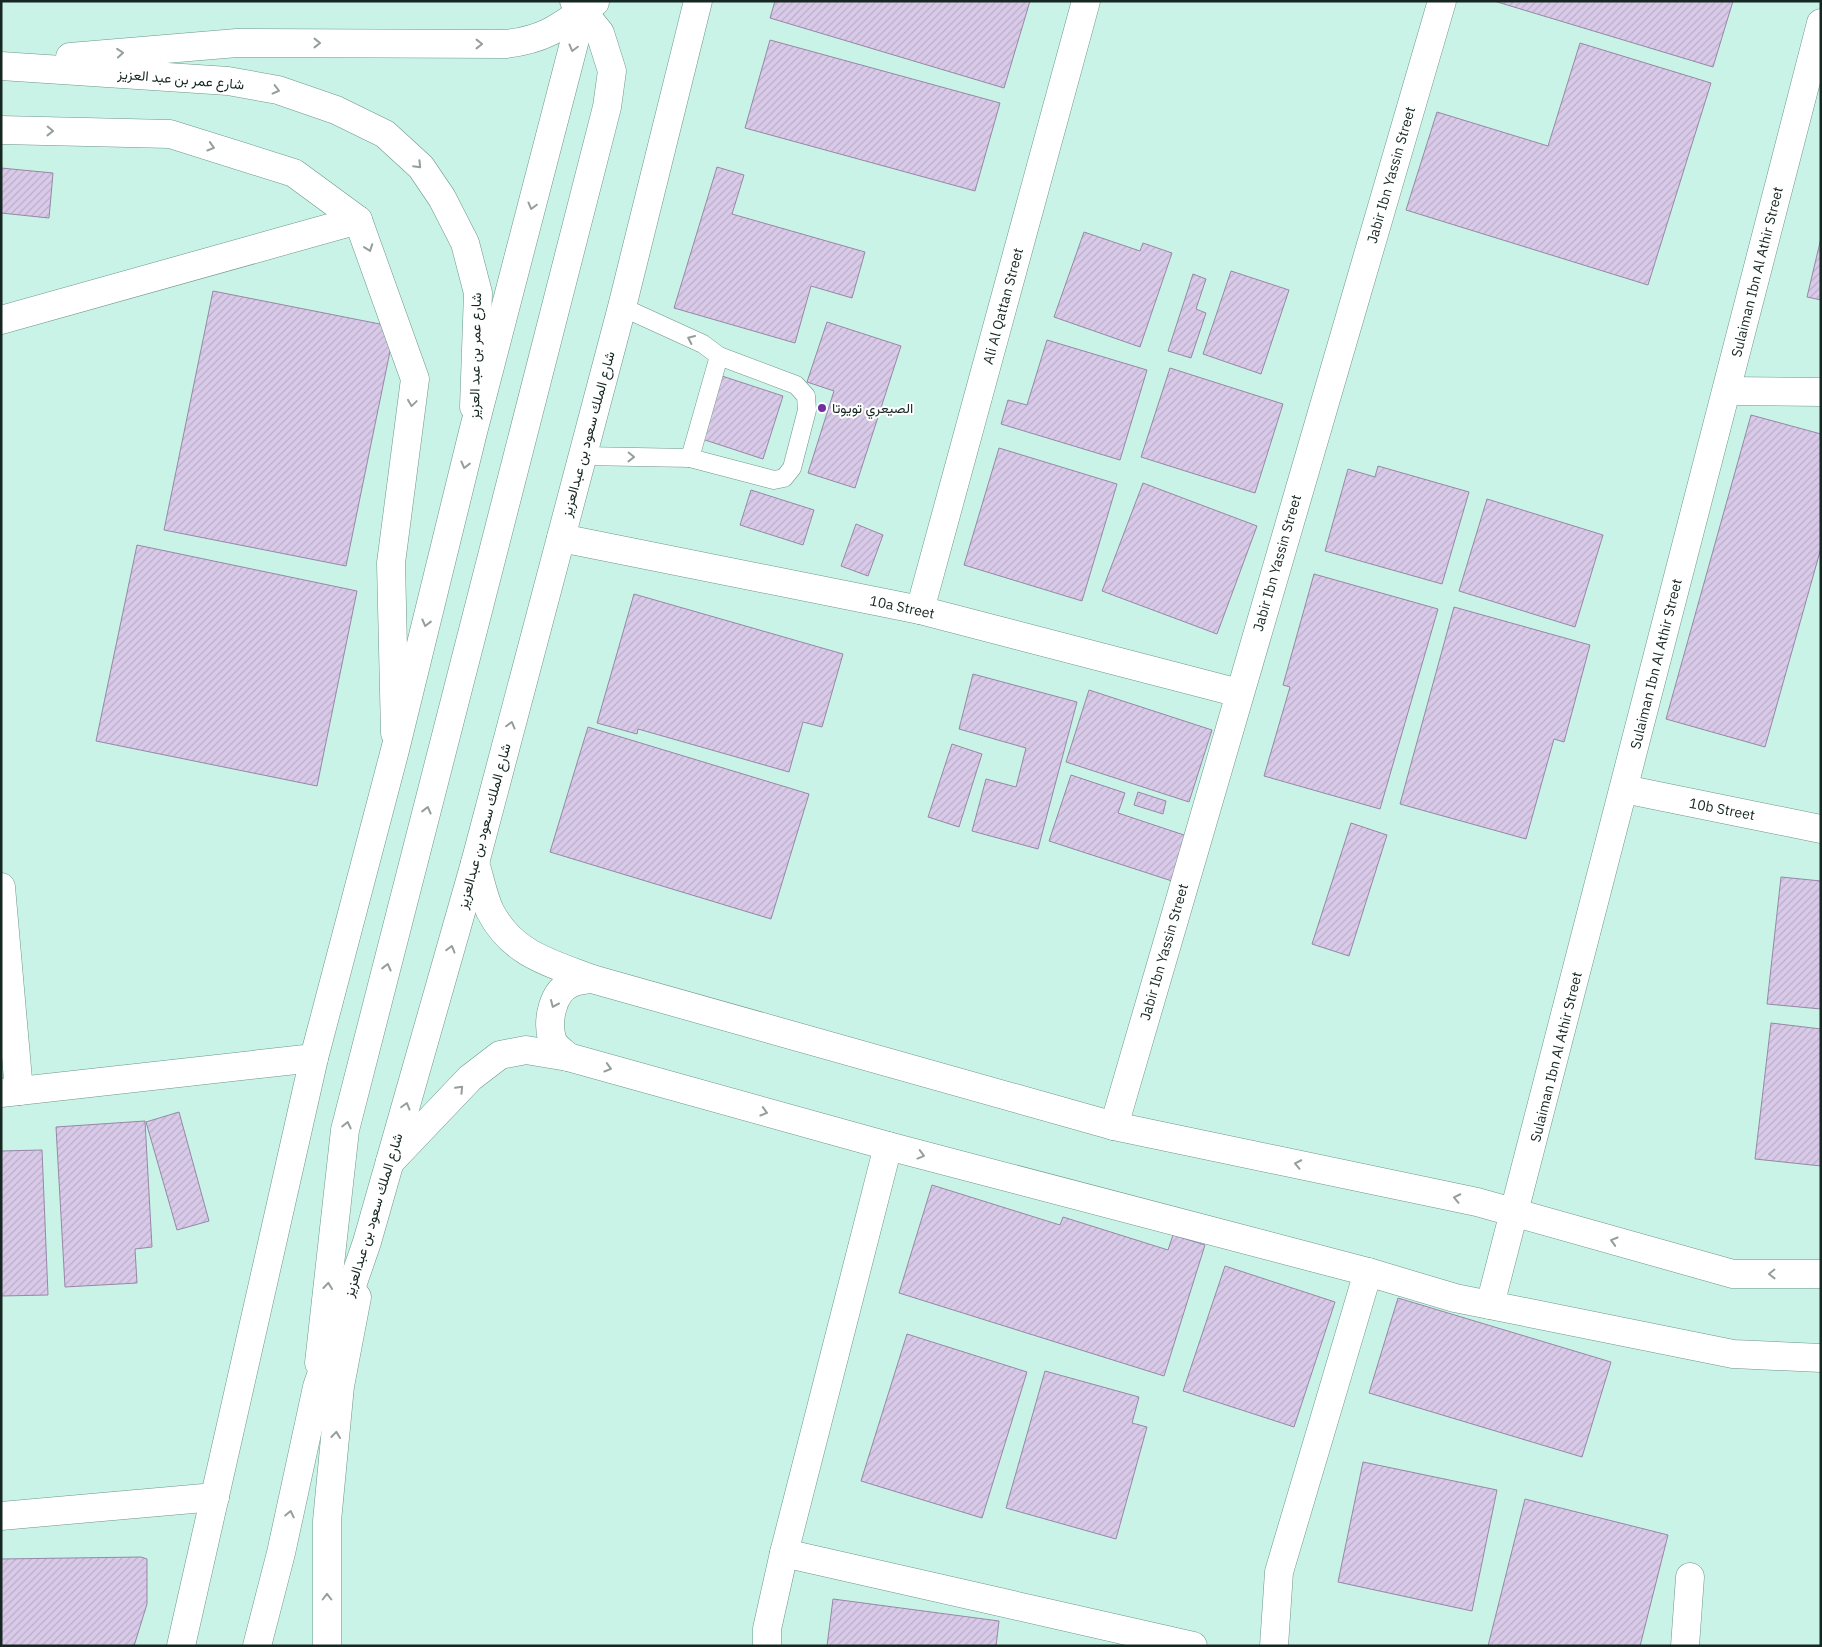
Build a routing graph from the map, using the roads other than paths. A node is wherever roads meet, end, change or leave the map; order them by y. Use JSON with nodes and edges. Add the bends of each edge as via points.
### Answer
{"nodes":[{"id":1,"x":698,"y":1,"type":"edge"},
{"id":2,"x":1086,"y":1,"type":"edge"},
{"id":3,"x":1442,"y":1,"type":"edge"},
{"id":4,"x":584,"y":4,"type":"edge"},
{"id":5,"x":1821,"y":23,"type":"edge"},
{"id":6,"x":1,"y":64,"type":"edge"},
{"id":7,"x":1,"y":130,"type":"edge"},
{"id":8,"x":358,"y":220,"type":"junction"},
{"id":9,"x":622,"y":306,"type":"junction"},
{"id":10,"x":1,"y":320,"type":"edge"},
{"id":11,"x":719,"y":356,"type":"junction"},
{"id":12,"x":1727,"y":391,"type":"junction"},
{"id":13,"x":1821,"y":392,"type":"edge"},
{"id":14,"x":473,"y":432,"type":"junction"},
{"id":15,"x":583,"y":456,"type":"junction"},
{"id":16,"x":690,"y":458,"type":"junction"},
{"id":17,"x":561,"y":538,"type":"junction"},
{"id":18,"x":920,"y":610,"type":"junction"},
{"id":19,"x":1239,"y":693,"type":"junction"},
{"id":20,"x":395,"y":750,"type":"junction"},
{"id":21,"x":1624,"y":789,"type":"junction"},
{"id":22,"x":1821,"y":829,"type":"edge"},
{"id":23,"x":475,"y":863,"type":"junction"},
{"id":24,"x":1,"y":887,"type":"edge"},
{"id":25,"x":592,"y":980,"type":"junction"},
{"id":26,"x":568,"y":1057,"type":"junction"},
{"id":27,"x":314,"y":1058,"type":"junction"},
{"id":28,"x":10,"y":1092,"type":"edge"},
{"id":29,"x":1114,"y":1126,"type":"junction"},
{"id":30,"x":888,"y":1146,"type":"junction"},
{"id":31,"x":390,"y":1162,"type":"junction"},
{"id":32,"x":1516,"y":1213,"type":"junction"},
{"id":33,"x":367,"y":1242,"type":"junction"},
{"id":34,"x":1368,"y":1272,"type":"junction"},
{"id":35,"x":1821,"y":1274,"type":"edge"},
{"id":36,"x":1490,"y":1305,"type":"junction"},
{"id":37,"x":1821,"y":1358,"type":"edge"},
{"id":38,"x":317,"y":1387,"type":"junction"},
{"id":39,"x":214,"y":1497,"type":"junction"},
{"id":40,"x":1,"y":1516,"type":"edge"},
{"id":41,"x":281,"y":1553,"type":"junction"},
{"id":42,"x":784,"y":1553,"type":"junction"},
{"id":43,"x":1690,"y":1578,"type":"dead end"},
{"id":44,"x":181,"y":1646,"type":"edge"},
{"id":45,"x":257,"y":1646,"type":"edge"},
{"id":46,"x":265,"y":1646,"type":"edge"},
{"id":47,"x":326,"y":1646,"type":"edge"},
{"id":48,"x":767,"y":1646,"type":"edge"},
{"id":49,"x":1193,"y":1646,"type":"edge"},
{"id":50,"x":1274,"y":1646,"type":"edge"},
{"id":51,"x":1685,"y":1646,"type":"edge"}],
"edges":[{"from":1,"to":9,"type":"street","name":"شارع الملك سعود بن عبدالعزيز"},
{"from":2,"to":18,"type":"street","name":"Ali Al Qattan Street"},
{"from":3,"to":19,"type":"street","name":"Jabir Ibn Yassin Street"},
{"from":6,"to":4,"type":"street","one_way":true,"via":[[237,43],[506,44],[530,41],[557,30]]},
{"from":4,"to":14,"type":"street","one_way":true},
{"from":38,"to":4,"type":"street","one_way":true,"via":[[345,1130],[607,106],[612,71],[600,33]]},
{"from":5,"to":12,"type":"street","name":"Sulaiman Ibn Al Athir Street"},
{"from":6,"to":14,"type":"street","name":"شارع عمر بن عبد العزيز","one_way":true,"via":[[228,81],[278,90],[336,110],[385,134],[421,167],[442,198],[465,243],[478,293]]},
{"from":7,"to":8,"type":"street","one_way":true,"via":[[170,134],[294,172]]},
{"from":8,"to":10,"type":"street"},
{"from":8,"to":20,"type":"street","one_way":true,"via":[[415,379],[391,563]]},
{"from":11,"to":9,"type":"lane","one_way":true,"via":[[703,344]]},
{"from":9,"to":15,"type":"street","name":"شارع الملك سعود بن عبدالعزيز"},
{"from":11,"to":16,"type":"lane"},
{"from":11,"to":16,"type":"lane","via":[[796,385],[806,396],[807,410],[792,468],[784,478],[774,480]]},
{"from":12,"to":13,"type":"street"},
{"from":12,"to":21,"type":"street","name":"Sulaiman Ibn Al Athir Street"},
{"from":14,"to":20,"type":"street","one_way":true},
{"from":15,"to":16,"type":"lane","one_way":true},
{"from":15,"to":17,"type":"street","name":"شارع الملك سعود بن عبدالعزيز"},
{"from":17,"to":18,"type":"street","name":"10a Street"},
{"from":23,"to":17,"type":"street","name":"شارع الملك سعود بن عبدالعزيز","one_way":true},
{"from":18,"to":19,"type":"street","name":"10a Street"},
{"from":19,"to":29,"type":"street","name":"Jabir Ibn Yassin Street"},
{"from":20,"to":27,"type":"street"},
{"from":21,"to":22,"type":"street","name":"10b Street"},
{"from":21,"to":32,"type":"street","name":"Sulaiman Ibn Al Athir Street"},
{"from":23,"to":25,"type":"street","via":[[490,910],[507,937],[531,956]]},
{"from":31,"to":23,"type":"street","name":"شارع الملك سعود بن عبدالعزيز","one_way":true},
{"from":24,"to":28,"type":"street"},
{"from":25,"to":26,"type":"street","one_way":true,"via":[[571,983],[558,995],[551,1010],[553,1041]]},
{"from":25,"to":29,"type":"street"},
{"from":26,"to":30,"type":"street","one_way":true},
{"from":31,"to":26,"type":"street","one_way":true,"via":[[470,1078],[500,1055],[526,1050]]},
{"from":27,"to":28,"type":"street"},
{"from":27,"to":39,"type":"street"},
{"from":32,"to":29,"type":"street","one_way":true,"via":[[1477,1202]]},
{"from":30,"to":34,"type":"street","one_way":true},
{"from":30,"to":42,"type":"street"},
{"from":31,"to":33,"type":"street","name":"شارع الملك سعود بن عبدالعزيز"},
{"from":35,"to":32,"type":"street","one_way":true,"via":[[1733,1274]]},
{"from":32,"to":36,"type":"street","name":"Sulaiman Ibn Al Athir Street"},
{"from":33,"to":38,"type":"street","name":"شارع الملك سعود بن عبدالعزيز"},
{"from":47,"to":33,"type":"street","one_way":true,"via":[[327,1521],[340,1396]]},
{"from":34,"to":36,"type":"street"},
{"from":34,"to":50,"type":"street","via":[[1279,1572]]},
{"from":36,"to":37,"type":"street","via":[[1733,1354]]},
{"from":41,"to":38,"type":"street","name":"شارع الملك سعود بن عبدالعزيز","one_way":true},
{"from":39,"to":40,"type":"street"},
{"from":39,"to":44,"type":"street"},
{"from":41,"to":45,"type":"street","name":"شارع الملك سعود بن عبدالعزيز"},
{"from":41,"to":46,"type":"street"},
{"from":42,"to":48,"type":"street","via":[[767,1629]]},
{"from":42,"to":49,"type":"street"},
{"from":43,"to":51,"type":"street"}]}
